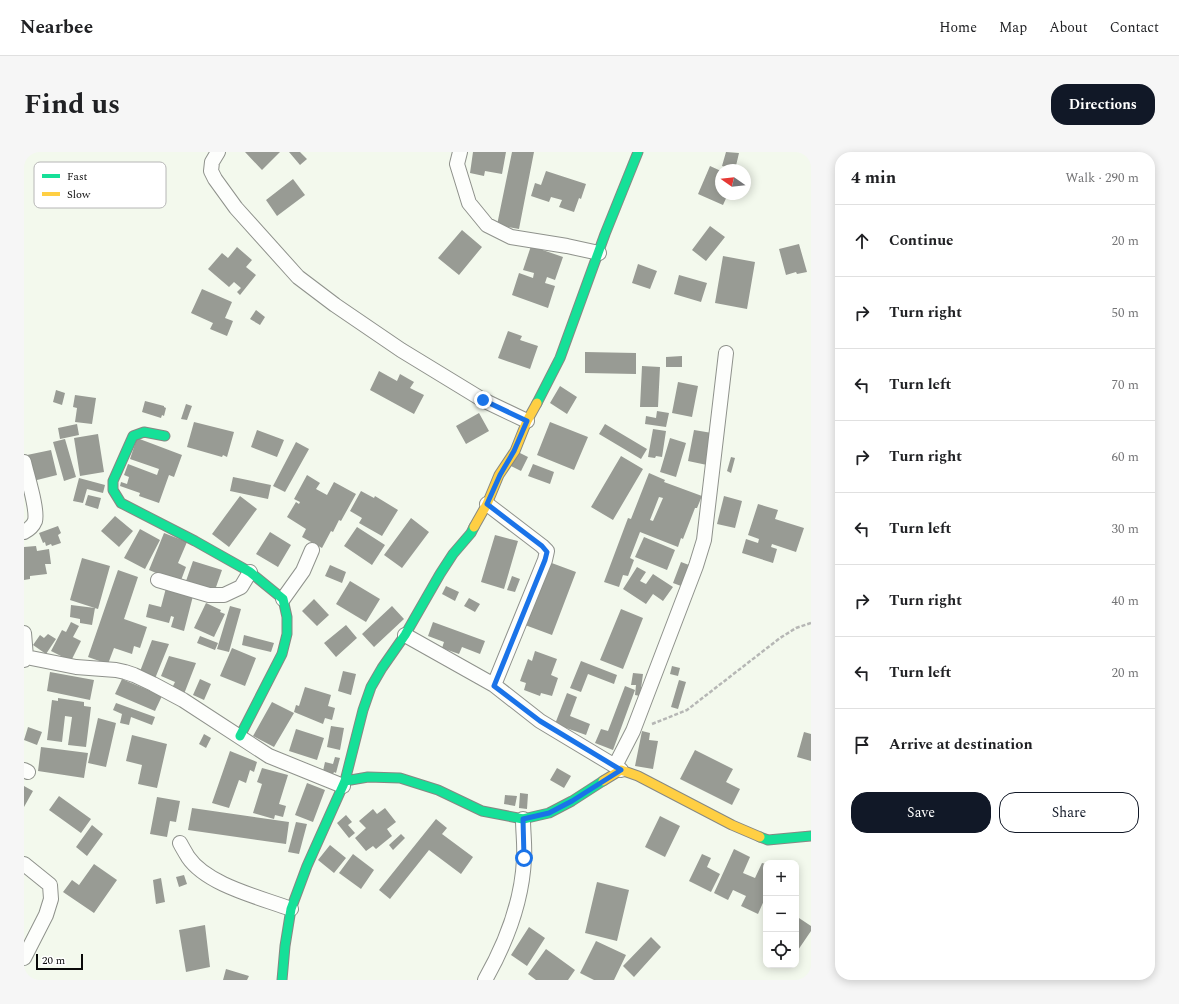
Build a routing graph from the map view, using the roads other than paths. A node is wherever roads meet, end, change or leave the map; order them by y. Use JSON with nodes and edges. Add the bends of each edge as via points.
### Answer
{"nodes":[{"id":1,"x":218,"y":152,"type":"edge"},
{"id":2,"x":460,"y":152,"type":"edge"},
{"id":3,"x":638,"y":152,"type":"edge"},
{"id":4,"x":599,"y":253,"type":"junction"},
{"id":5,"x":726,"y":354,"type":"dead end"},
{"id":6,"x":527,"y":421,"type":"junction"},
{"id":7,"x":166,"y":436,"type":"dead end"},
{"id":8,"x":24,"y":462,"type":"edge"},
{"id":9,"x":487,"y":504,"type":"junction"},
{"id":10,"x":24,"y":532,"type":"edge"},
{"id":11,"x":312,"y":550,"type":"dead end"},
{"id":12,"x":250,"y":572,"type":"junction"},
{"id":13,"x":158,"y":580,"type":"dead end"},
{"id":14,"x":283,"y":599,"type":"junction"},
{"id":15,"x":24,"y":633,"type":"edge"},
{"id":16,"x":405,"y":635,"type":"junction"},
{"id":17,"x":25,"y":658,"type":"edge"},
{"id":18,"x":494,"y":686,"type":"junction"},
{"id":19,"x":240,"y":736,"type":"junction"},
{"id":20,"x":618,"y":768,"type":"junction"},
{"id":21,"x":344,"y":784,"type":"junction"},
{"id":22,"x":523,"y":819,"type":"junction"},
{"id":23,"x":811,"y":836,"type":"edge"},
{"id":24,"x":180,"y":843,"type":"dead end"},
{"id":25,"x":24,"y":864,"type":"edge"},
{"id":26,"x":291,"y":909,"type":"junction"},
{"id":27,"x":24,"y":958,"type":"edge"},
{"id":28,"x":282,"y":980,"type":"edge"},
{"id":29,"x":485,"y":980,"type":"edge"}],
"edges":[{"from":1,"to":6,"type":"street","via":[[212,162],[211,171],[215,179],[236,208],[298,277],[401,350],[483,400]]},
{"from":2,"to":4,"type":"street","via":[[457,164],[469,203],[488,225],[511,237]]},
{"from":3,"to":4,"type":"street"},
{"from":4,"to":6,"type":"street","via":[[560,358]]},
{"from":5,"to":20,"type":"street","via":[[704,540]]},
{"from":6,"to":9,"type":"street"},
{"from":7,"to":12,"type":"street","via":[[137,432],[132,436],[113,481],[116,496],[121,502]]},
{"from":8,"to":10,"type":"street","via":[[36,513],[34,523]]},
{"from":9,"to":16,"type":"street","via":[[471,533],[440,574]]},
{"from":9,"to":18,"type":"street","via":[[547,552]]},
{"from":11,"to":14,"type":"street","via":[[303,571]]},
{"from":12,"to":13,"type":"street","via":[[241,587],[224,595],[209,595]]},
{"from":12,"to":14,"type":"street"},
{"from":14,"to":19,"type":"street","via":[[287,634],[282,654]]},
{"from":15,"to":17,"type":"street"},
{"from":16,"to":18,"type":"street"},
{"from":16,"to":21,"type":"street","via":[[371,688]]},
{"from":17,"to":19,"type":"street","via":[[76,668],[125,672],[177,697]]},
{"from":18,"to":20,"type":"street","via":[[540,721]]},
{"from":19,"to":21,"type":"street","via":[[269,756]]},
{"from":20,"to":22,"type":"street","via":[[572,801],[549,813]]},
{"from":20,"to":23,"type":"street","via":[[732,825],[768,840]]},
{"from":21,"to":22,"type":"street","via":[[368,777],[400,778],[438,790],[482,811]]},
{"from":21,"to":26,"type":"street","via":[[306,866]]},
{"from":22,"to":29,"type":"street","via":[[524,858],[521,887],[502,948]]},
{"from":24,"to":26,"type":"street","via":[[188,857],[202,871],[228,886]]},
{"from":25,"to":27,"type":"street","via":[[50,886],[51,899],[46,916]]},
{"from":26,"to":28,"type":"street"}]}
